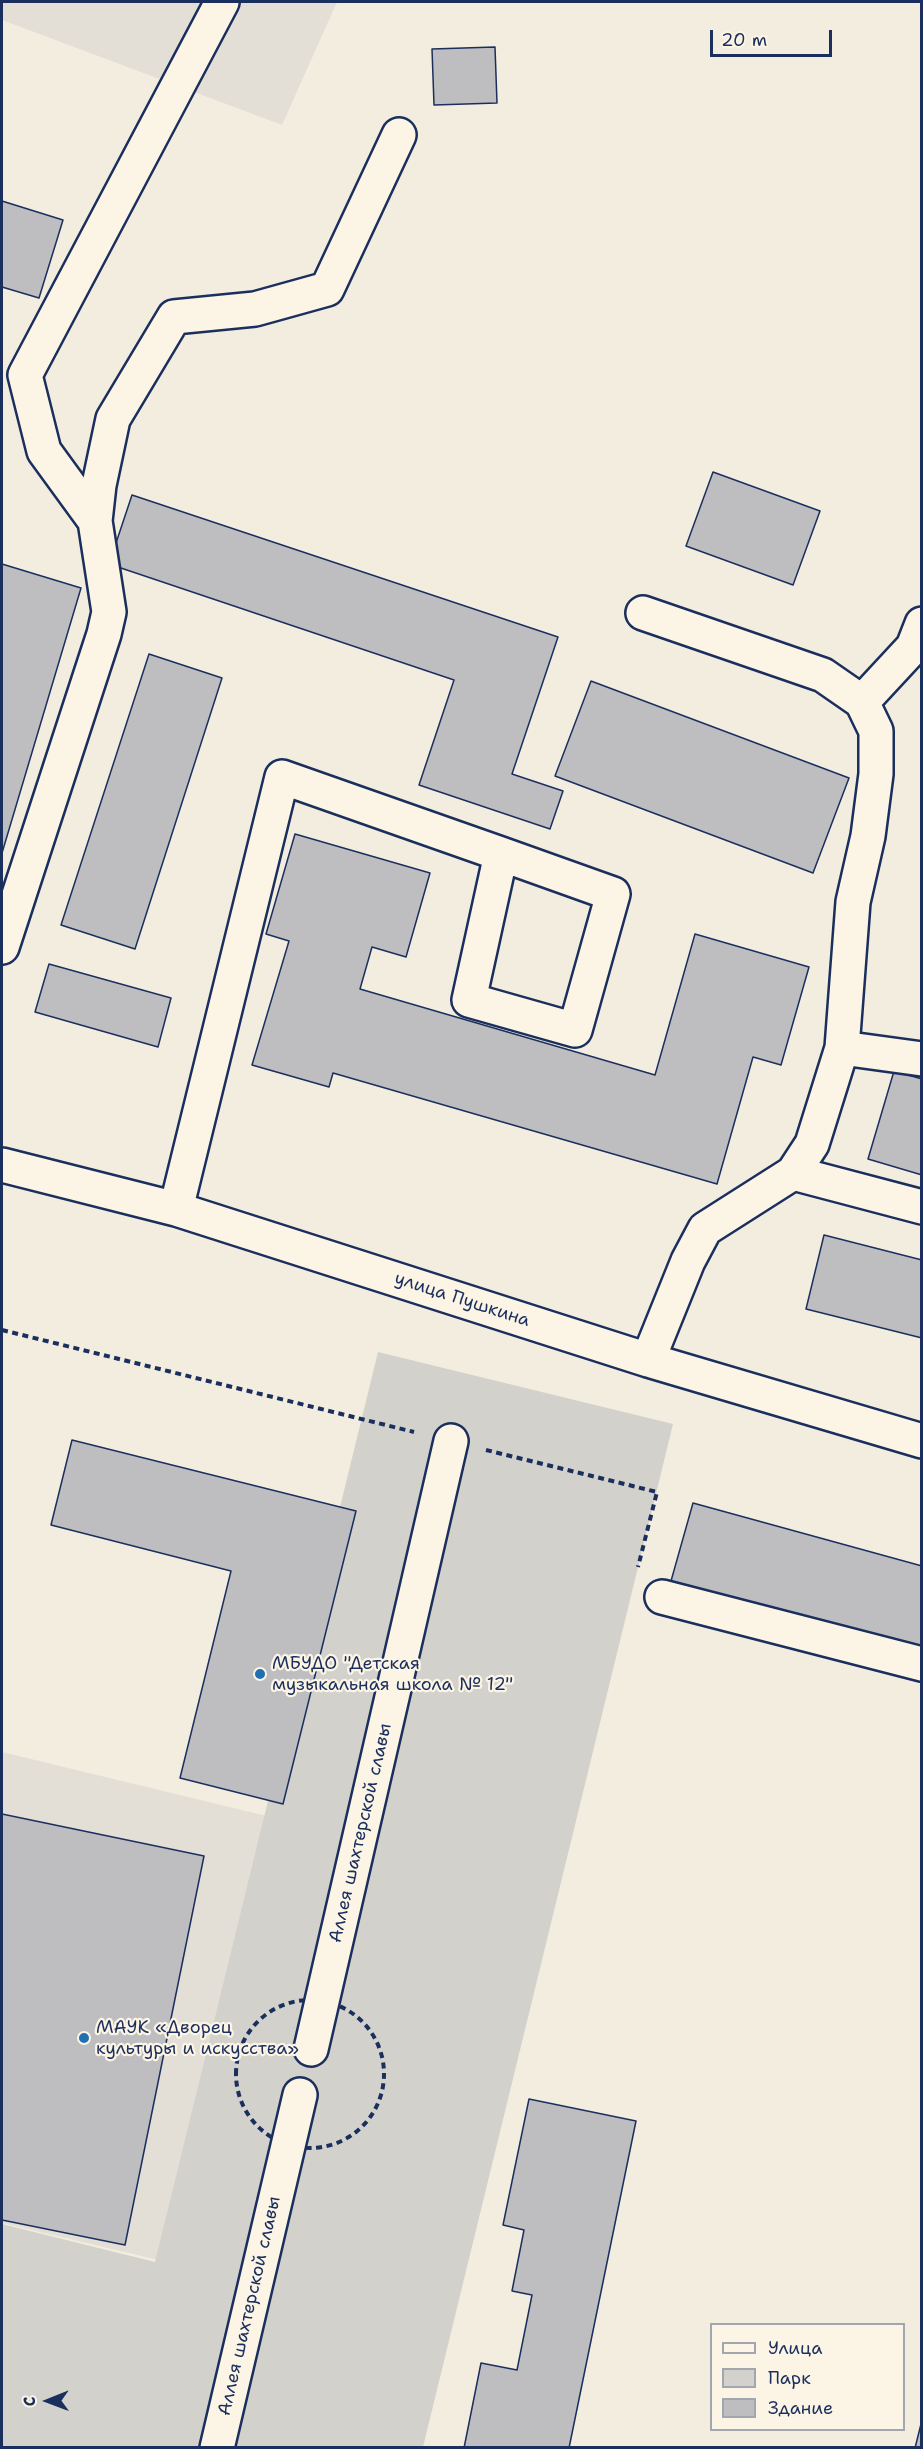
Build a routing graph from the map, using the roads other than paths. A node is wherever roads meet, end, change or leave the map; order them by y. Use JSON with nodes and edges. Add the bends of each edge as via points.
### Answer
{"nodes":[{"id":1,"x":222,"y":2,"type":"edge"},
{"id":2,"x":399,"y":135,"type":"dead end"},
{"id":3,"x":13,"y":371,"type":"edge"},
{"id":4,"x":95,"y":521,"type":"junction"},
{"id":5,"x":643,"y":613,"type":"dead end"},
{"id":6,"x":921,"y":624,"type":"edge"},
{"id":7,"x":861,"y":702,"type":"junction"},
{"id":8,"x":501,"y":854,"type":"junction"},
{"id":9,"x":2,"y":947,"type":"edge"},
{"id":10,"x":842,"y":1048,"type":"junction"},
{"id":11,"x":921,"y":1059,"type":"edge"},
{"id":12,"x":2,"y":1165,"type":"edge"},
{"id":13,"x":793,"y":1173,"type":"junction"},
{"id":14,"x":921,"y":1207,"type":"edge"},
{"id":15,"x":176,"y":1209,"type":"junction"},
{"id":16,"x":648,"y":1360,"type":"junction"},
{"id":17,"x":451,"y":1441,"type":"road end"},
{"id":18,"x":921,"y":1441,"type":"edge"},
{"id":19,"x":662,"y":1597,"type":"road end"},
{"id":20,"x":921,"y":1664,"type":"edge"},
{"id":21,"x":310,"y":2049,"type":"dead end"},
{"id":22,"x":300,"y":2095,"type":"dead end"},
{"id":23,"x":217,"y":2448,"type":"edge"}],
"edges":[{"from":1,"to":3,"type":"street"},
{"from":2,"to":4,"type":"street","via":[[327,289],[255,309],[174,317],[113,419]]},
{"from":3,"to":4,"type":"street","via":[[44,451]]},
{"from":4,"to":9,"type":"street","via":[[109,612]]},
{"from":5,"to":7,"type":"street","via":[[823,675]]},
{"from":6,"to":7,"type":"street","via":[[913,647]]},
{"from":7,"to":10,"type":"street","via":[[876,731],[876,774],[868,836],[853,902]]},
{"from":8,"to":8,"type":"street","via":[[613,894],[575,1030],[469,1000]]},
{"from":8,"to":15,"type":"street","via":[[282,777]]},
{"from":10,"to":11,"type":"street"},
{"from":10,"to":13,"type":"street","via":[[812,1144]]},
{"from":12,"to":15,"type":"street","name":"улица Пушкина"},
{"from":13,"to":14,"type":"street"},
{"from":13,"to":16,"type":"street","via":[[705,1229]]},
{"from":15,"to":16,"type":"street","name":"улица Пушкина"},
{"from":16,"to":18,"type":"street","name":"улица Пушкина"},
{"from":17,"to":21,"type":"street","name":"Аллея шахтерской славы"},
{"from":19,"to":20,"type":"street"},
{"from":22,"to":23,"type":"street","name":"Аллея шахтерской славы"}]}
